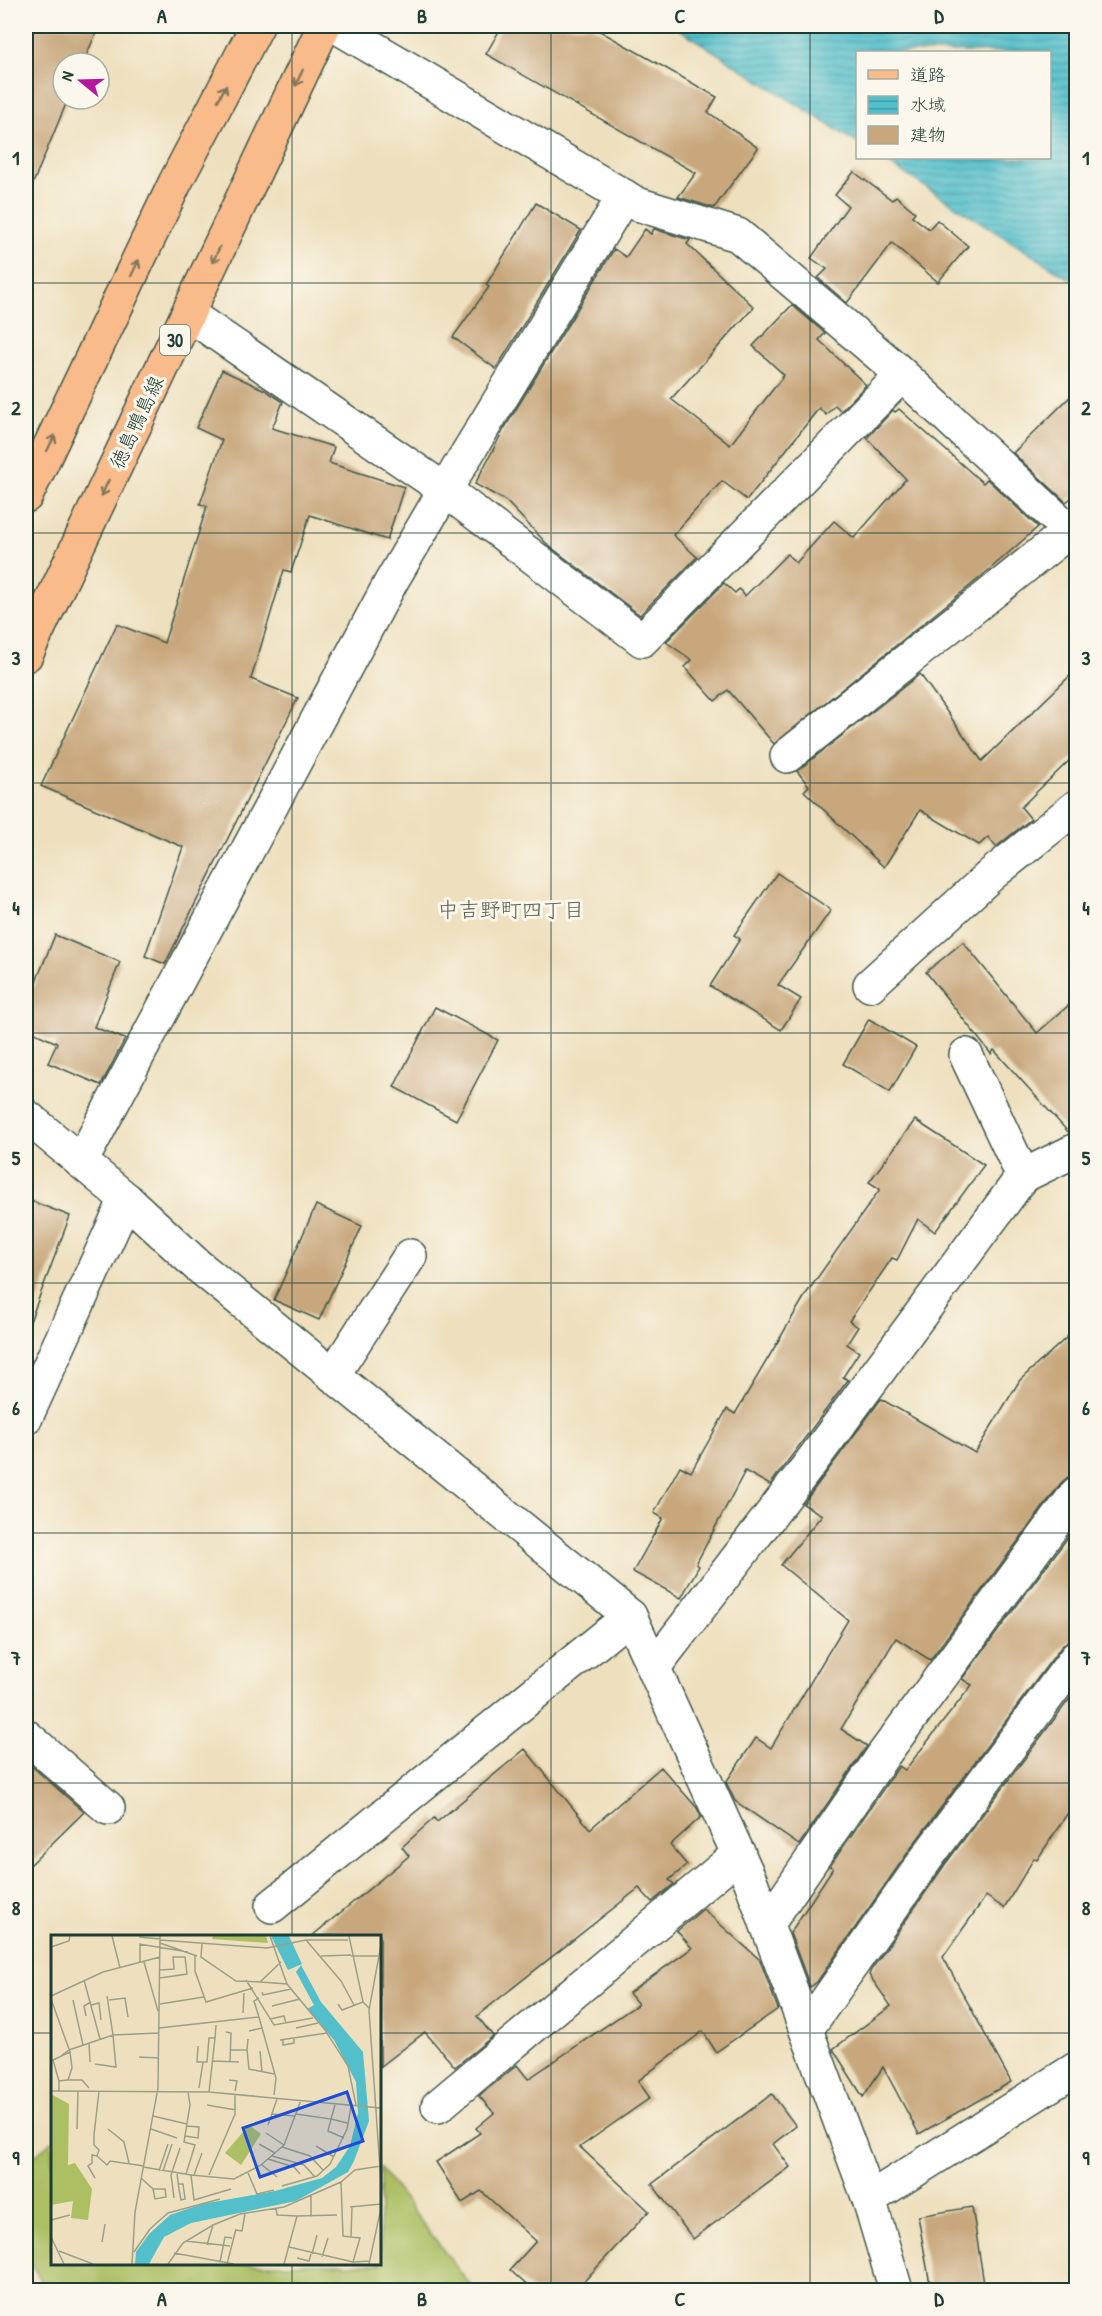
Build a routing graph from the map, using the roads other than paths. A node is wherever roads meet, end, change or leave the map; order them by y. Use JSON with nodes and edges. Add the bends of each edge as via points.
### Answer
{"nodes":[{"id":1,"x":257,"y":26,"type":"edge"},
{"id":2,"x":324,"y":26,"type":"edge"},
{"id":3,"x":336,"y":26,"type":"edge"},
{"id":4,"x":624,"y":196,"type":"junction"},
{"id":5,"x":188,"y":314,"type":"junction"},
{"id":6,"x":902,"y":375,"type":"junction"},
{"id":7,"x":445,"y":490,"type":"junction"},
{"id":8,"x":26,"y":496,"type":"edge"},
{"id":9,"x":1072,"y":537,"type":"edge"},
{"id":10,"x":26,"y":655,"type":"edge"},
{"id":11,"x":787,"y":756,"type":"dead end"},
{"id":12,"x":1077,"y":807,"type":"edge"},
{"id":13,"x":870,"y":985,"type":"dead end"},
{"id":14,"x":966,"y":1055,"type":"dead end"},
{"id":15,"x":26,"y":1116,"type":"edge"},
{"id":16,"x":1077,"y":1150,"type":"edge"},
{"id":17,"x":81,"y":1162,"type":"junction"},
{"id":18,"x":1023,"y":1176,"type":"junction"},
{"id":19,"x":126,"y":1199,"type":"junction"},
{"id":20,"x":410,"y":1256,"type":"dead end"},
{"id":21,"x":333,"y":1375,"type":"junction"},
{"id":22,"x":26,"y":1417,"type":"edge"},
{"id":23,"x":1077,"y":1494,"type":"edge"},
{"id":24,"x":630,"y":1616,"type":"junction"},
{"id":25,"x":1077,"y":1658,"type":"edge"},
{"id":26,"x":654,"y":1667,"type":"junction"},
{"id":27,"x":26,"y":1736,"type":"edge"},
{"id":28,"x":108,"y":1808,"type":"dead end"},
{"id":29,"x":739,"y":1854,"type":"junction"},
{"id":30,"x":272,"y":1906,"type":"dead end"},
{"id":31,"x":767,"y":1925,"type":"junction"},
{"id":32,"x":806,"y":2030,"type":"junction"},
{"id":33,"x":1077,"y":2069,"type":"edge"},
{"id":34,"x":438,"y":2106,"type":"dead end"},
{"id":35,"x":869,"y":2199,"type":"junction"},
{"id":36,"x":896,"y":2290,"type":"edge"}],
"edges":[{"from":8,"to":1,"type":"main road","one_way":true,"via":[[175,183]]},
{"from":2,"to":5,"type":"main road","name":"徳島鴨島線","number":"30","one_way":true},
{"from":3,"to":4,"type":"street"},
{"from":4,"to":6,"type":"street","via":[[637,204],[738,235]]},
{"from":4,"to":7,"type":"street"},
{"from":5,"to":7,"type":"street"},
{"from":5,"to":10,"type":"main road","name":"徳島鴨島線","number":"30","one_way":true},
{"from":6,"to":7,"type":"street","via":[[642,640]]},
{"from":6,"to":9,"type":"street"},
{"from":7,"to":17,"type":"street","via":[[391,582]]},
{"from":9,"to":11,"type":"street"},
{"from":12,"to":13,"type":"street","via":[[992,874]]},
{"from":14,"to":18,"type":"street"},
{"from":15,"to":17,"type":"street"},
{"from":16,"to":18,"type":"street"},
{"from":17,"to":19,"type":"street"},
{"from":18,"to":26,"type":"street"},
{"from":19,"to":21,"type":"street","via":[[197,1266]]},
{"from":19,"to":22,"type":"street"},
{"from":20,"to":21,"type":"street"},
{"from":21,"to":24,"type":"street"},
{"from":23,"to":31,"type":"street","via":[[884,1754]]},
{"from":24,"to":26,"type":"street"},
{"from":24,"to":30,"type":"street"},
{"from":25,"to":32,"type":"street","via":[[931,1852]]},
{"from":26,"to":29,"type":"street"},
{"from":27,"to":28,"type":"street"},
{"from":29,"to":31,"type":"street"},
{"from":29,"to":34,"type":"street"},
{"from":31,"to":32,"type":"street"},
{"from":32,"to":35,"type":"street"},
{"from":33,"to":35,"type":"street"},
{"from":35,"to":36,"type":"street"}]}
